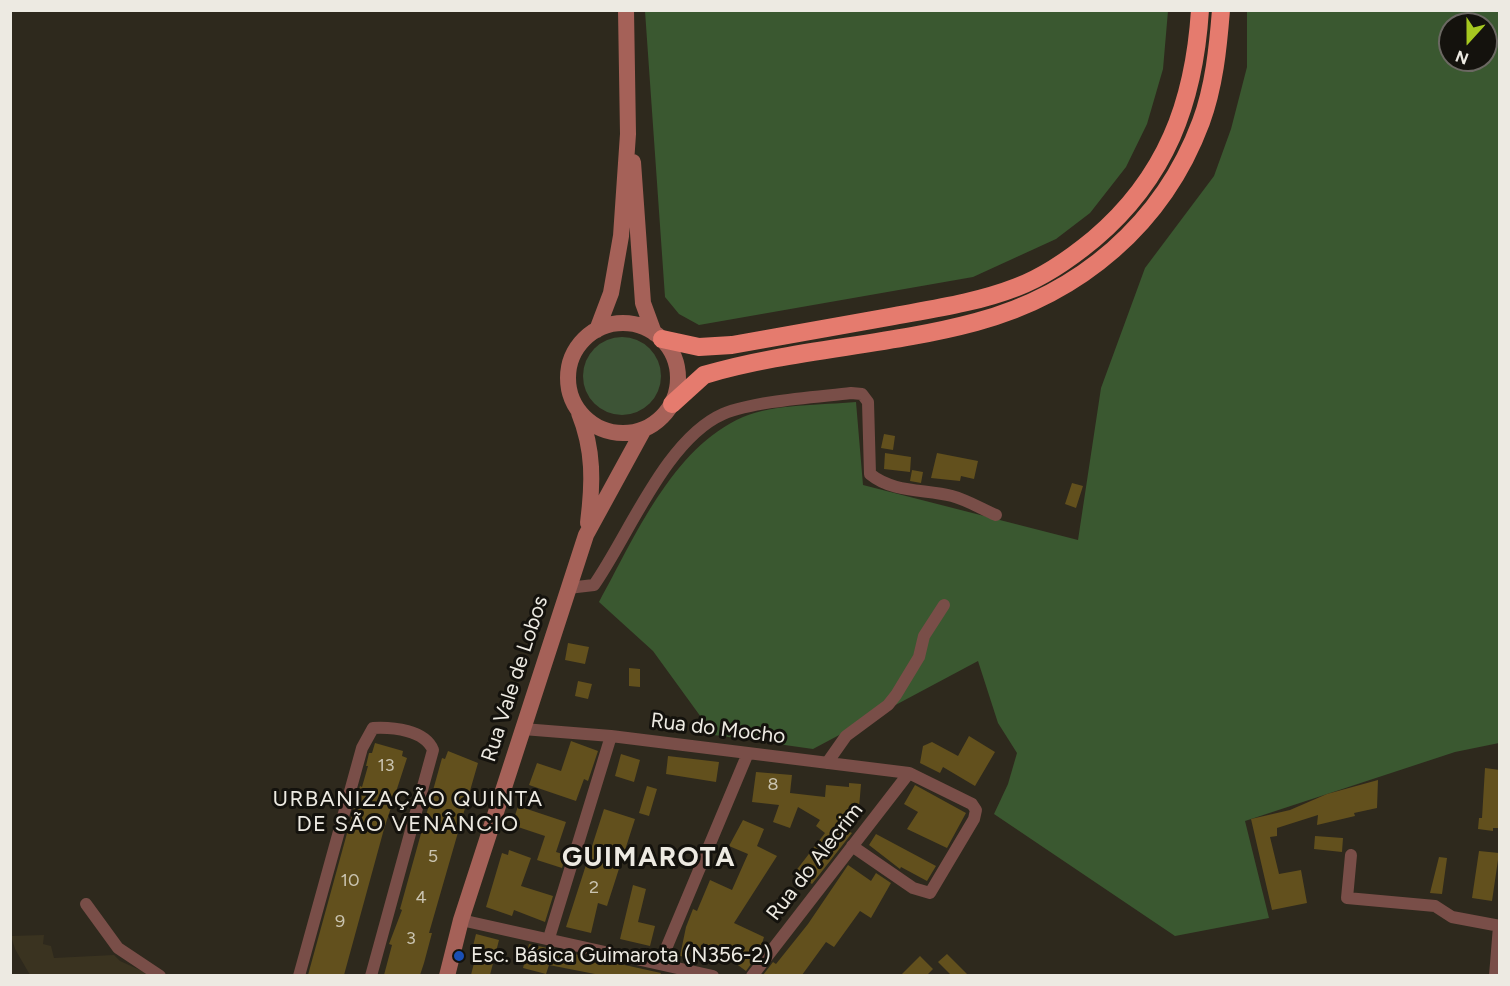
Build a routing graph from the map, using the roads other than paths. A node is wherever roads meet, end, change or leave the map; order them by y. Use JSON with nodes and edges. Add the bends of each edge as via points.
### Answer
{"nodes":[{"id":1,"x":626,"y":10,"type":"edge"},
{"id":2,"x":1200,"y":10,"type":"edge"},
{"id":3,"x":1221,"y":10,"type":"edge"},
{"id":4,"x":628,"y":134,"type":"junction"},
{"id":5,"x":597,"y":330,"type":"junction"},
{"id":6,"x":658,"y":336,"type":"junction"},
{"id":7,"x":672,"y":404,"type":"junction"},
{"id":8,"x":577,"y":408,"type":"junction"},
{"id":9,"x":644,"y":429,"type":"junction"},
{"id":10,"x":996,"y":515,"type":"dead end"},
{"id":11,"x":586,"y":535,"type":"junction"},
{"id":12,"x":568,"y":588,"type":"junction"},
{"id":13,"x":944,"y":605,"type":"dead end"},
{"id":14,"x":523,"y":729,"type":"junction"},
{"id":15,"x":612,"y":736,"type":"junction"},
{"id":16,"x":748,"y":753,"type":"junction"},
{"id":17,"x":827,"y":763,"type":"junction"},
{"id":18,"x":909,"y":773,"type":"junction"},
{"id":19,"x":852,"y":846,"type":"junction"},
{"id":20,"x":1351,"y":855,"type":"dead end"},
{"id":21,"x":86,"y":904,"type":"dead end"},
{"id":22,"x":461,"y":920,"type":"junction"},
{"id":23,"x":1499,"y":926,"type":"edge"},
{"id":24,"x":549,"y":938,"type":"junction"},
{"id":25,"x":660,"y":963,"type":"junction"},
{"id":26,"x":160,"y":975,"type":"edge"},
{"id":27,"x":299,"y":975,"type":"edge"},
{"id":28,"x":371,"y":975,"type":"edge"},
{"id":29,"x":447,"y":975,"type":"edge"},
{"id":30,"x":713,"y":975,"type":"edge"},
{"id":31,"x":752,"y":975,"type":"edge"},
{"id":32,"x":1495,"y":975,"type":"edge"}],
"edges":[{"from":1,"to":4,"type":"main road"},
{"from":2,"to":6,"type":"highway","via":[[1192,76],[1172,140],[1124,211],[1055,267],[1019,286],[955,305],[732,345],[699,347]]},
{"from":3,"to":7,"type":"highway","via":[[1208,97],[1185,160],[1140,225],[1084,274],[1031,302],[975,322],[704,375]]},
{"from":4,"to":5,"type":"main road","via":[[616,270]]},
{"from":4,"to":6,"type":"main road","via":[[635,175],[643,303]]},
{"from":5,"to":6,"type":"main road","via":[[626,323]]},
{"from":5,"to":8,"type":"main road","via":[[573,354],[568,372],[569,390]]},
{"from":6,"to":7,"type":"main road","via":[[670,350],[678,377]]},
{"from":7,"to":9,"type":"main road","via":[[660,419]]},
{"from":8,"to":9,"type":"main road","via":[[607,430]]},
{"from":8,"to":11,"type":"main road","via":[[589,437],[593,472]]},
{"from":9,"to":11,"type":"main road"},
{"from":10,"to":12,"type":"street","via":[[954,496],[883,483],[870,474],[868,402],[862,394],[760,406],[723,414],[690,438],[664,468],[594,585]]},
{"from":11,"to":12,"type":"main road","name":"Rua Vale de Lobos"},
{"from":12,"to":14,"type":"main road","name":"Rua Vale de Lobos"},
{"from":13,"to":17,"type":"street","via":[[924,636],[919,657],[896,695],[846,736]]},
{"from":14,"to":15,"type":"street","name":"Rua do Mocho"},
{"from":14,"to":22,"type":"main road","name":"Rua Vale de Lobos"},
{"from":15,"to":16,"type":"street","name":"Rua do Mocho"},
{"from":15,"to":24,"type":"street"},
{"from":16,"to":17,"type":"street","name":"Rua do Mocho"},
{"from":16,"to":25,"type":"street"},
{"from":17,"to":18,"type":"street","name":"Rua do Mocho"},
{"from":18,"to":19,"type":"street","name":"Rua do Alecrim"},
{"from":18,"to":19,"type":"street","name":"Rua do Mocho","via":[[972,804],[976,810],[936,887],[923,893]]},
{"from":19,"to":31,"type":"street","name":"Rua do Alecrim"},
{"from":20,"to":23,"type":"street","via":[[1347,898],[1435,906],[1452,917]]},
{"from":21,"to":26,"type":"street","via":[[117,948]]},
{"from":22,"to":24,"type":"street"},
{"from":22,"to":29,"type":"main road","name":"Rua Vale de Lobos"},
{"from":23,"to":32,"type":"street"},
{"from":24,"to":25,"type":"street"},
{"from":25,"to":30,"type":"street"},
{"from":27,"to":28,"type":"street","via":[[362,748],[373,728],[386,728],[422,736],[433,750]]}]}
